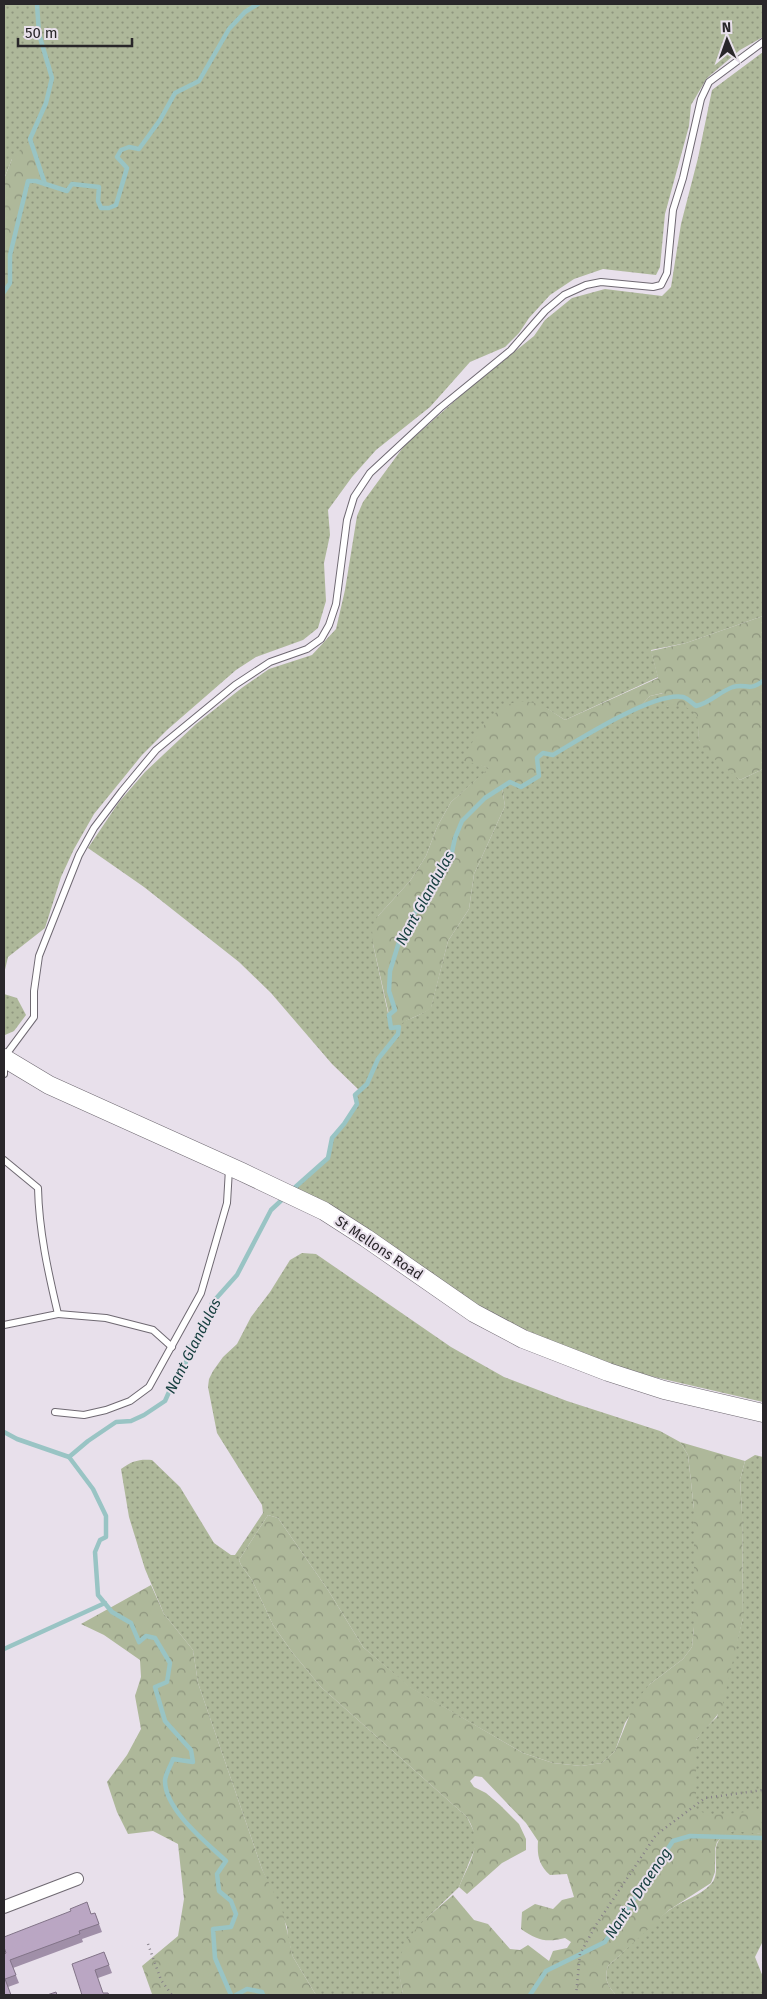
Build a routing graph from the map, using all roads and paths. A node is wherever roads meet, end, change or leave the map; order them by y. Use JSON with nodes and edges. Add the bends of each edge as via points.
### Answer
{"nodes":[{"id":1,"x":763,"y":42,"type":"edge"},
{"id":2,"x":4,"y":1058,"type":"edge"},
{"id":3,"x":4,"y":1074,"type":"edge"},
{"id":4,"x":4,"y":1160,"type":"edge"},
{"id":5,"x":229,"y":1166,"type":"junction"},
{"id":6,"x":58,"y":1314,"type":"junction"},
{"id":7,"x":4,"y":1325,"type":"edge"},
{"id":8,"x":172,"y":1347,"type":"junction"},
{"id":9,"x":55,"y":1412,"type":"dead end"},
{"id":10,"x":763,"y":1413,"type":"edge"},
{"id":11,"x":763,"y":1790,"type":"edge"},
{"id":12,"x":77,"y":1879,"type":"dead end"},
{"id":13,"x":4,"y":1907,"type":"edge"},
{"id":14,"x":148,"y":1944,"type":"dead end"},
{"id":15,"x":172,"y":1995,"type":"edge"},
{"id":16,"x":576,"y":1995,"type":"edge"}],
"edges":[{"from":1,"to":2,"type":"lane","via":[[708,82],[673,210],[667,273],[661,285],[601,282],[564,295],[545,311],[511,350],[440,408],[370,473],[354,497],[343,540],[336,604],[321,639],[307,649],[270,662],[234,685],[156,750],[116,798],[79,855],[40,956],[34,991],[34,1017]]},
{"from":2,"to":3,"type":"lane"},
{"from":2,"to":5,"type":"main road","name":"St Mellons Road","via":[[49,1085]]},
{"from":4,"to":6,"type":"lane","via":[[38,1188],[38,1217]]},
{"from":5,"to":8,"type":"lane","via":[[227,1203],[201,1293]]},
{"from":5,"to":10,"type":"main road","name":"St Mellons Road","via":[[324,1211],[474,1313],[523,1339],[664,1390]]},
{"from":6,"to":7,"type":"lane"},
{"from":6,"to":8,"type":"lane","via":[[106,1318],[153,1330]]},
{"from":8,"to":9,"type":"lane","via":[[149,1387],[130,1401],[84,1416]]},
{"from":11,"to":16,"type":"path","via":[[705,1798],[656,1835],[580,1954]]},
{"from":12,"to":13,"type":"street"},
{"from":14,"to":15,"type":"path","via":[[161,1980]]}]}
